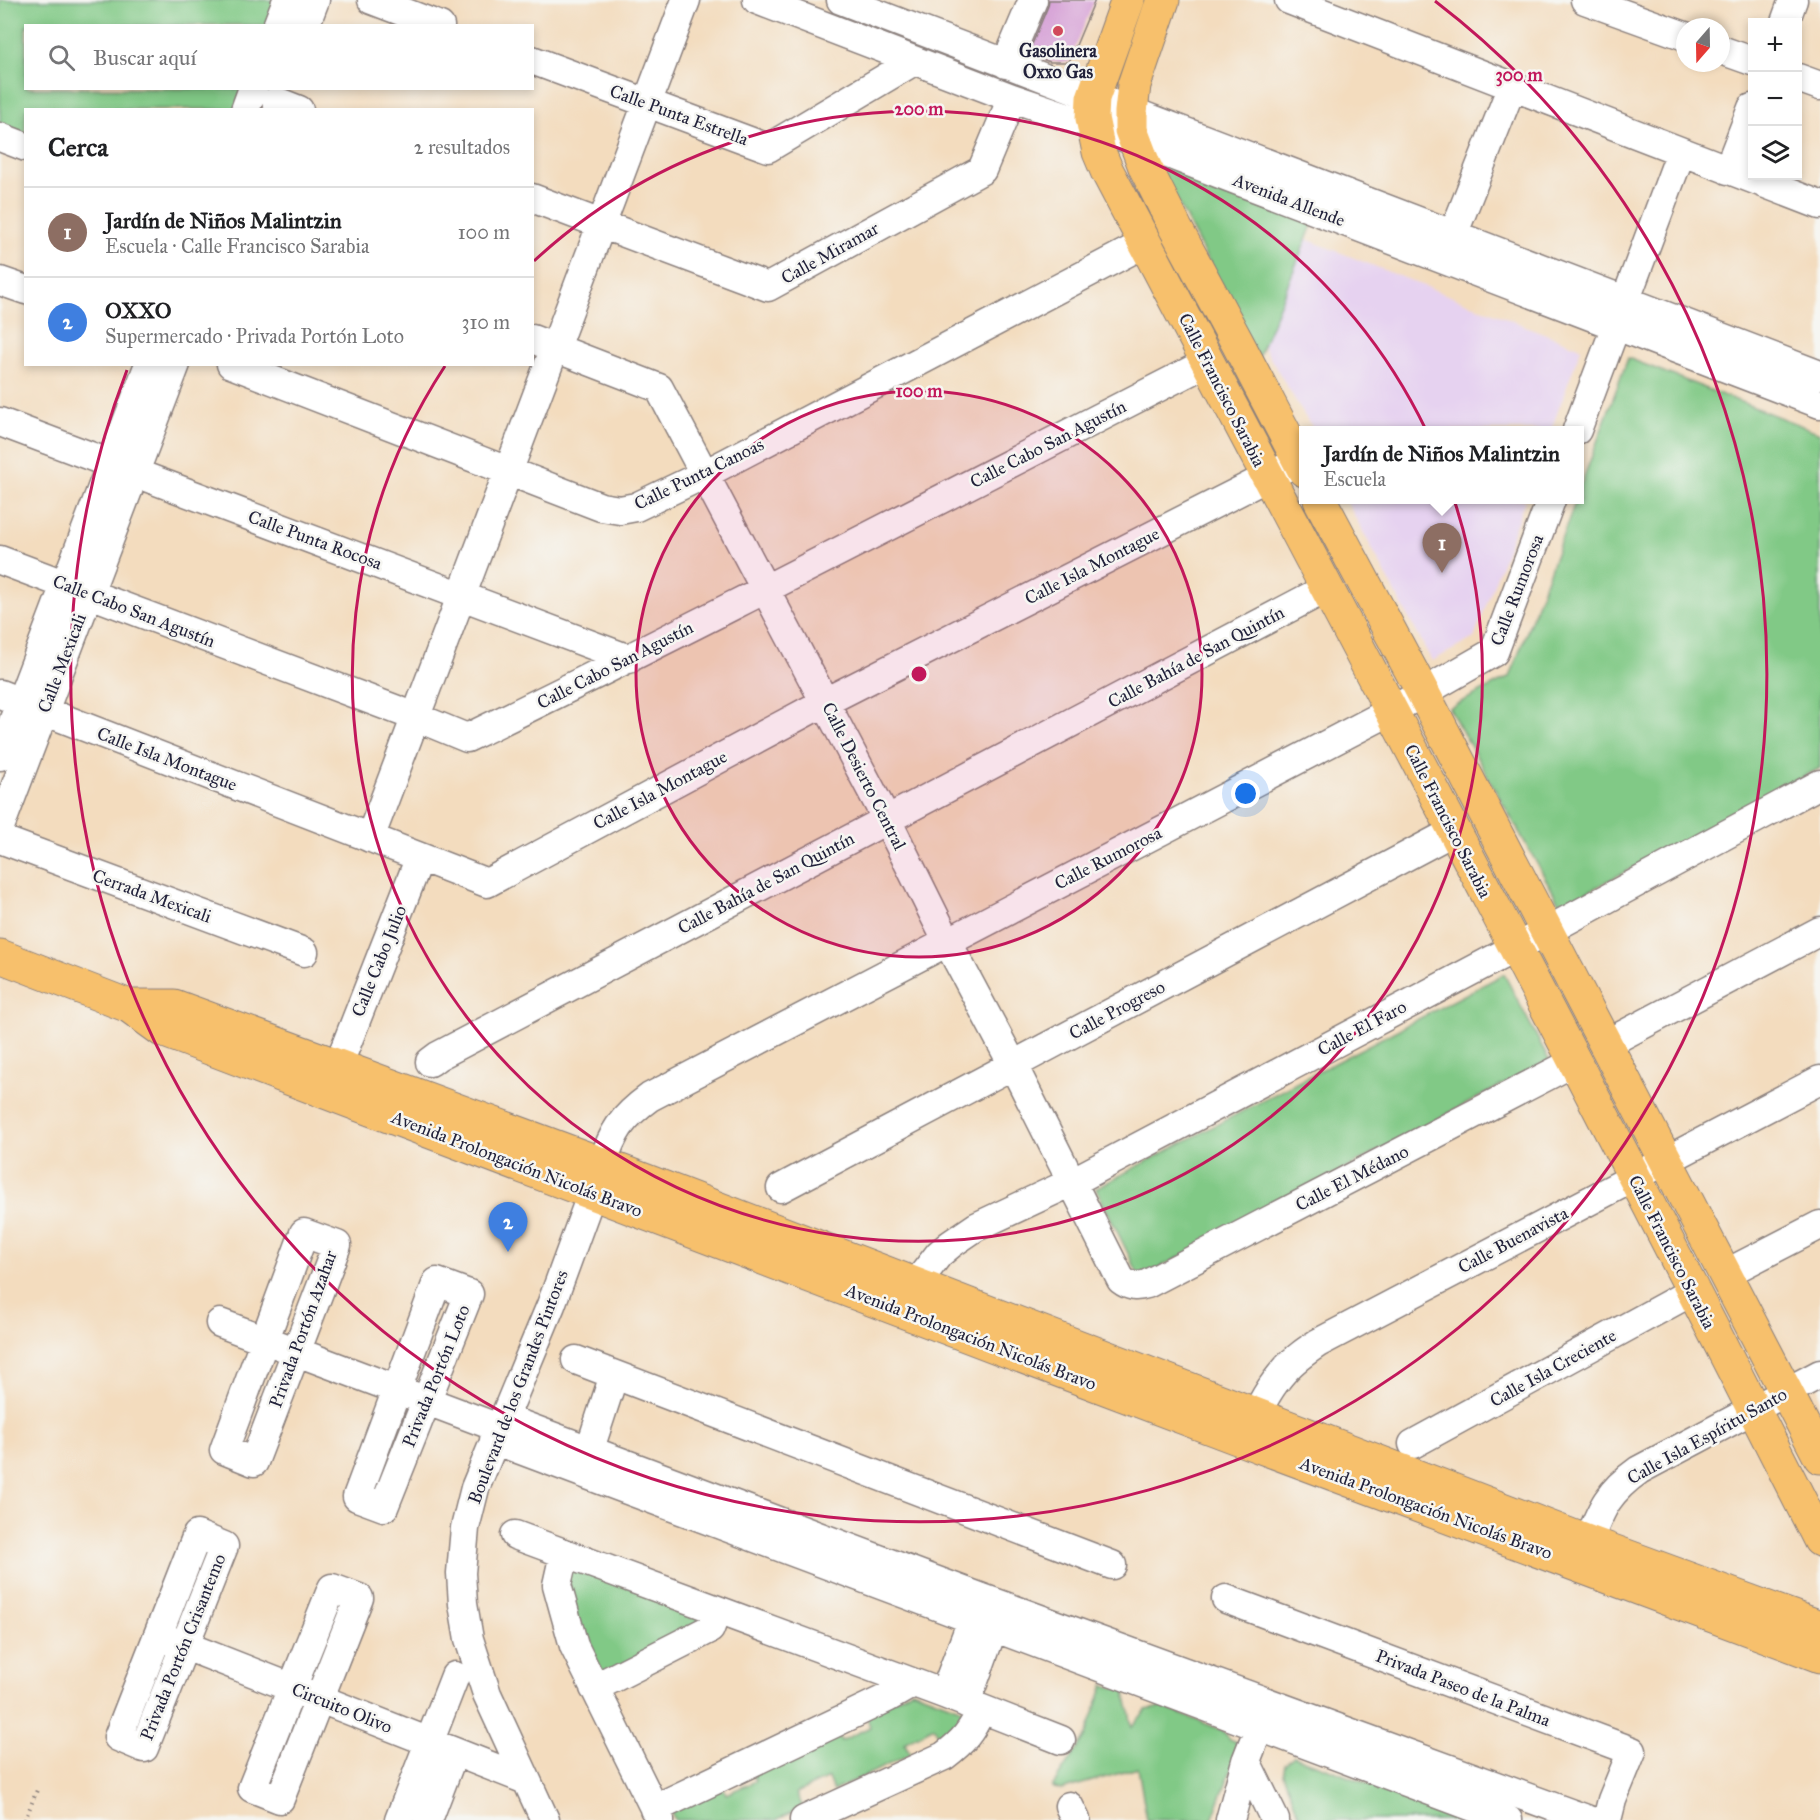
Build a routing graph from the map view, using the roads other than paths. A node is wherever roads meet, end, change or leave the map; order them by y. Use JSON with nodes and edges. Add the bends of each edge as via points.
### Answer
{"nodes":[{"id":1,"x":287,"y":0,"type":"edge"},
{"id":2,"x":315,"y":0,"type":"edge"},
{"id":3,"x":372,"y":0,"type":"edge"},
{"id":4,"x":686,"y":0,"type":"edge"},
{"id":5,"x":756,"y":0,"type":"edge"},
{"id":6,"x":841,"y":0,"type":"edge"},
{"id":7,"x":1033,"y":0,"type":"edge"},
{"id":8,"x":1128,"y":0,"type":"edge"},
{"id":9,"x":1163,"y":0,"type":"edge"},
{"id":10,"x":1289,"y":0,"type":"edge"},
{"id":11,"x":1585,"y":0,"type":"edge"},
{"id":12,"x":1793,"y":0,"type":"edge"},
{"id":13,"x":1786,"y":18,"type":"edge"},
{"id":14,"x":278,"y":24,"type":"edge"},
{"id":15,"x":306,"y":24,"type":"edge"},
{"id":16,"x":435,"y":24,"type":"edge"},
{"id":17,"x":1676,"y":33,"type":"edge"},
{"id":18,"x":1730,"y":53,"type":"edge"},
{"id":19,"x":1748,"y":60,"type":"edge"},
{"id":20,"x":534,"y":61,"type":"edge"},
{"id":21,"x":914,"y":61,"type":"junction"},
{"id":22,"x":1006,"y":64,"type":"junction"},
{"id":23,"x":1802,"y":80,"type":"edge"},
{"id":24,"x":1512,"y":86,"type":"junction"},
{"id":25,"x":1820,"y":86,"type":"edge"},
{"id":26,"x":1012,"y":98,"type":"junction"},
{"id":27,"x":276,"y":99,"type":"edge"},
{"id":28,"x":648,"y":103,"type":"junction"},
{"id":29,"x":251,"y":108,"type":"edge"},
{"id":30,"x":1094,"y":112,"type":"junction"},
{"id":31,"x":1748,"y":118,"type":"edge"},
{"id":32,"x":1133,"y":127,"type":"junction"},
{"id":33,"x":0,"y":137,"type":"edge"},
{"id":34,"x":24,"y":146,"type":"edge"},
{"id":35,"x":1682,"y":152,"type":"junction"},
{"id":36,"x":1728,"y":170,"type":"junction"},
{"id":37,"x":534,"y":199,"type":"edge"},
{"id":38,"x":1820,"y":205,"type":"edge"},
{"id":39,"x":602,"y":224,"type":"junction"},
{"id":40,"x":1453,"y":235,"type":"junction"},
{"id":41,"x":1145,"y":243,"type":"junction"},
{"id":42,"x":0,"y":281,"type":"edge"},
{"id":43,"x":24,"y":289,"type":"edge"},
{"id":44,"x":1621,"y":313,"type":"junction"},
{"id":45,"x":544,"y":343,"type":"edge"},
{"id":46,"x":1208,"y":362,"type":"junction"},
{"id":47,"x":148,"y":366,"type":"edge"},
{"id":48,"x":175,"y":366,"type":"edge"},
{"id":49,"x":236,"y":366,"type":"edge"},
{"id":50,"x":1820,"y":375,"type":"edge"},
{"id":51,"x":1820,"y":404,"type":"edge"},
{"id":52,"x":0,"y":422,"type":"edge"},
{"id":53,"x":1579,"y":426,"type":"edge"},
{"id":54,"x":1299,"y":461,"type":"edge"},
{"id":55,"x":1299,"y":466,"type":"edge"},
{"id":56,"x":122,"y":468,"type":"junction"},
{"id":57,"x":509,"y":471,"type":"junction"},
{"id":58,"x":705,"y":474,"type":"junction"},
{"id":59,"x":1267,"y":477,"type":"junction"},
{"id":60,"x":1322,"y":504,"type":"edge"},
{"id":61,"x":1550,"y":504,"type":"edge"},
{"id":62,"x":0,"y":560,"type":"edge"},
{"id":63,"x":765,"y":588,"type":"junction"},
{"id":64,"x":1327,"y":588,"type":"junction"},
{"id":65,"x":76,"y":589,"type":"junction"},
{"id":66,"x":462,"y":595,"type":"junction"},
{"id":67,"x":629,"y":659,"type":"junction"},
{"id":68,"x":1423,"y":693,"type":"junction"},
{"id":69,"x":825,"y":702,"type":"junction"},
{"id":70,"x":21,"y":703,"type":"edge"},
{"id":71,"x":1391,"y":711,"type":"junction"},
{"id":72,"x":416,"y":717,"type":"junction"},
{"id":73,"x":0,"y":756,"type":"edge"},
{"id":74,"x":1820,"y":784,"type":"edge"},
{"id":75,"x":887,"y":820,"type":"junction"},
{"id":76,"x":0,"y":827,"type":"edge"},
{"id":77,"x":1454,"y":831,"type":"junction"},
{"id":78,"x":370,"y":838,"type":"junction"},
{"id":79,"x":0,"y":839,"type":"edge"},
{"id":80,"x":420,"y":857,"type":"junction"},
{"id":81,"x":1547,"y":931,"type":"junction"},
{"id":82,"x":1820,"y":931,"type":"edge"},
{"id":83,"x":947,"y":941,"type":"junction"},
{"id":84,"x":1514,"y":947,"type":"junction"},
{"id":85,"x":304,"y":952,"type":"dead end"},
{"id":86,"x":0,"y":956,"type":"edge"},
{"id":87,"x":129,"y":1006,"type":"junction"},
{"id":88,"x":1606,"y":1044,"type":"junction"},
{"id":89,"x":430,"y":1062,"type":"dead end"},
{"id":90,"x":1574,"y":1062,"type":"junction"},
{"id":91,"x":1013,"y":1065,"type":"junction"},
{"id":92,"x":338,"y":1066,"type":"junction"},
{"id":93,"x":1820,"y":1080,"type":"edge"},
{"id":94,"x":1667,"y":1161,"type":"junction"},
{"id":95,"x":1633,"y":1177,"type":"junction"},
{"id":96,"x":597,"y":1179,"type":"junction"},
{"id":97,"x":1072,"y":1182,"type":"junction"},
{"id":98,"x":781,"y":1188,"type":"dead end"},
{"id":99,"x":1820,"y":1225,"type":"edge"},
{"id":100,"x":1725,"y":1274,"type":"junction"},
{"id":101,"x":915,"y":1285,"type":"junction"},
{"id":102,"x":1128,"y":1285,"type":"joint"},
{"id":103,"x":1693,"y":1291,"type":"junction"},
{"id":104,"x":220,"y":1323,"type":"dead end"},
{"id":105,"x":265,"y":1340,"type":"junction"},
{"id":106,"x":296,"y":1351,"type":"junction"},
{"id":107,"x":576,"y":1360,"type":"dead end"},
{"id":108,"x":1820,"y":1374,"type":"edge"},
{"id":109,"x":621,"y":1377,"type":"junction"},
{"id":110,"x":397,"y":1389,"type":"junction"},
{"id":111,"x":1786,"y":1392,"type":"junction"},
{"id":112,"x":427,"y":1400,"type":"junction"},
{"id":113,"x":1753,"y":1408,"type":"junction"},
{"id":114,"x":1250,"y":1428,"type":"junction"},
{"id":115,"x":499,"y":1429,"type":"junction"},
{"id":116,"x":1413,"y":1444,"type":"dead end"},
{"id":117,"x":1820,"y":1457,"type":"edge"},
{"id":118,"x":592,"y":1463,"type":"junction"},
{"id":119,"x":515,"y":1535,"type":"dead end"},
{"id":120,"x":1820,"y":1540,"type":"edge"},
{"id":121,"x":1588,"y":1542,"type":"junction"},
{"id":122,"x":564,"y":1554,"type":"junction"},
{"id":123,"x":1112,"y":1565,"type":"dead end"},
{"id":124,"x":1226,"y":1599,"type":"dead end"},
{"id":125,"x":717,"y":1610,"type":"junction"},
{"id":126,"x":987,"y":1612,"type":"junction"},
{"id":127,"x":1820,"y":1627,"type":"edge"},
{"id":128,"x":158,"y":1635,"type":"junction"},
{"id":129,"x":184,"y":1645,"type":"junction"},
{"id":130,"x":1820,"y":1656,"type":"edge"},
{"id":131,"x":455,"y":1677,"type":"dead end"},
{"id":132,"x":913,"y":1683,"type":"junction"},
{"id":133,"x":292,"y":1688,"type":"junction"},
{"id":134,"x":594,"y":1688,"type":"junction"},
{"id":135,"x":319,"y":1699,"type":"junction"},
{"id":136,"x":964,"y":1702,"type":"junction"},
{"id":137,"x":1264,"y":1714,"type":"junction"},
{"id":138,"x":1061,"y":1740,"type":"dead end"},
{"id":139,"x":442,"y":1747,"type":"junction"},
{"id":140,"x":1246,"y":1761,"type":"junction"},
{"id":141,"x":526,"y":1780,"type":"junction"},
{"id":142,"x":657,"y":1815,"type":"edge"},
{"id":143,"x":399,"y":1820,"type":"edge"},
{"id":144,"x":428,"y":1820,"type":"edge"},
{"id":145,"x":545,"y":1820,"type":"edge"},
{"id":146,"x":804,"y":1820,"type":"edge"},
{"id":147,"x":1230,"y":1820,"type":"edge"},
{"id":148,"x":1275,"y":1820,"type":"edge"},
{"id":149,"x":1508,"y":1820,"type":"edge"},
{"id":150,"x":1589,"y":1820,"type":"edge"},
{"id":151,"x":1607,"y":1820,"type":"edge"}],
"edges":[{"from":1,"to":14,"type":"street"},
{"from":2,"to":15,"type":"street"},
{"from":3,"to":16,"type":"street"},
{"from":4,"to":28,"type":"street"},
{"from":5,"to":21,"type":"street","name":"Avenida Allende"},
{"from":6,"to":22,"type":"street","name":"Avenida Allende"},
{"from":7,"to":22,"type":"street"},
{"from":8,"to":30,"type":"main road"},
{"from":9,"to":32,"type":"main road","via":[[1134,85]]},
{"from":10,"to":24,"type":"street"},
{"from":11,"to":17,"type":"street"},
{"from":12,"to":13,"type":"street"},
{"from":18,"to":19,"type":"street"},
{"from":20,"to":28,"type":"street","name":"Calle Punta Estrella"},
{"from":21,"to":26,"type":"street","name":"Avenida Allende"},
{"from":21,"to":28,"type":"street","name":"Calle Punta Estrella","via":[[768,148]]},
{"from":22,"to":30,"type":"street","name":"Avenida Allende"},
{"from":23,"to":25,"type":"street"},
{"from":24,"to":35,"type":"street"},
{"from":24,"to":40,"type":"street"},
{"from":26,"to":30,"type":"street","name":"Avenida Allende"},
{"from":26,"to":39,"type":"street","name":"Calle Miramar","via":[[982,170],[768,287]]},
{"from":27,"to":29,"type":"street"},
{"from":28,"to":39,"type":"street"},
{"from":30,"to":32,"type":"street","name":"Avenida Allende"},
{"from":30,"to":41,"type":"main road","name":"Calle Francisco Sarabia","via":[[1099,152]]},
{"from":31,"to":36,"type":"street"},
{"from":32,"to":40,"type":"street","name":"Avenida Allende"},
{"from":32,"to":44,"type":"street","name":"Avenida Allende"},
{"from":32,"to":54,"type":"main road","name":"Calle Francisco Sarabia","via":[[1145,167]]},
{"from":33,"to":34,"type":"street"},
{"from":35,"to":36,"type":"street"},
{"from":35,"to":44,"type":"street"},
{"from":36,"to":38,"type":"street"},
{"from":37,"to":39,"type":"street","name":"Calle Miramar"},
{"from":39,"to":45,"type":"street"},
{"from":40,"to":44,"type":"street","name":"Avenida Allende"},
{"from":41,"to":46,"type":"main road","name":"Calle Francisco Sarabia"},
{"from":41,"to":58,"type":"street","name":"Calle Punta Canoas"},
{"from":42,"to":43,"type":"street"},
{"from":44,"to":50,"type":"street","name":"Avenida Allende"},
{"from":44,"to":51,"type":"street","name":"Avenida Allende"},
{"from":44,"to":53,"type":"street"},
{"from":45,"to":57,"type":"street"},
{"from":45,"to":58,"type":"street","name":"Calle Desierto Central","via":[[659,388]]},
{"from":46,"to":59,"type":"main road","name":"Calle Francisco Sarabia"},
{"from":46,"to":63,"type":"street","name":"Calle Cabo San Agustín"},
{"from":47,"to":56,"type":"street","name":"Calle Mexicali"},
{"from":48,"to":56,"type":"street","name":"Calle Mexicali"},
{"from":49,"to":57,"type":"street","name":"Calle Punta Canoas"},
{"from":52,"to":56,"type":"street","name":"Calle Punta Rocosa"},
{"from":55,"to":59,"type":"street","name":"Calle Isla Montague"},
{"from":56,"to":65,"type":"street","name":"Calle Mexicali"},
{"from":56,"to":66,"type":"street","name":"Calle Punta Rocosa"},
{"from":57,"to":58,"type":"street","name":"Calle Punta Canoas","via":[[601,507],[620,510],[636,507]]},
{"from":57,"to":66,"type":"street"},
{"from":58,"to":63,"type":"street","name":"Calle Desierto Central"},
{"from":59,"to":64,"type":"main road","name":"Calle Francisco Sarabia"},
{"from":59,"to":69,"type":"street","name":"Calle Isla Montague"},
{"from":60,"to":68,"type":"main road","name":"Calle Francisco Sarabia"},
{"from":61,"to":68,"type":"street","name":"Calle Rumorosa","via":[[1494,652]]},
{"from":62,"to":65,"type":"street","name":"Calle Cabo San Agustín"},
{"from":63,"to":67,"type":"street","name":"Calle Cabo San Agustín"},
{"from":63,"to":69,"type":"street","name":"Calle Desierto Central"},
{"from":64,"to":71,"type":"main road","name":"Calle Francisco Sarabia"},
{"from":64,"to":75,"type":"street","name":"Calle Bahía de San Quintín"},
{"from":65,"to":70,"type":"street","name":"Calle Mexicali"},
{"from":65,"to":72,"type":"street","name":"Calle Cabo San Agustín"},
{"from":66,"to":67,"type":"street","name":"Calle Punta Rocosa"},
{"from":66,"to":72,"type":"street"},
{"from":67,"to":72,"type":"street","name":"Calle Cabo San Agustín","via":[[467,738]]},
{"from":68,"to":71,"type":"street","name":"Calle Rumorosa"},
{"from":68,"to":81,"type":"main road","name":"Calle Francisco Sarabia"},
{"from":69,"to":75,"type":"street","name":"Calle Desierto Central"},
{"from":69,"to":80,"type":"street","name":"Calle Isla Montague","via":[[487,883]]},
{"from":70,"to":73,"type":"street","name":"Calle Mexicali"},
{"from":70,"to":76,"type":"street","name":"Calle Mexicali"},
{"from":70,"to":78,"type":"street","name":"Calle Isla Montague"},
{"from":71,"to":77,"type":"main road","name":"Calle Francisco Sarabia"},
{"from":71,"to":83,"type":"street","name":"Calle Rumorosa"},
{"from":72,"to":78,"type":"street"},
{"from":74,"to":81,"type":"street","name":"Calle El Faro"},
{"from":75,"to":83,"type":"street","name":"Calle Desierto Central"},
{"from":75,"to":89,"type":"street","name":"Calle Bahía de San Quintín"},
{"from":77,"to":84,"type":"main road","name":"Calle Francisco Sarabia"},
{"from":77,"to":91,"type":"street","name":"Calle Progreso"},
{"from":78,"to":80,"type":"street","name":"Calle Isla Montague"},
{"from":79,"to":85,"type":"street","name":"Cerrada Mexicali"},
{"from":80,"to":92,"type":"street","name":"Calle Cabo Julio"},
{"from":81,"to":84,"type":"street","name":"Calle El Faro"},
{"from":81,"to":88,"type":"main road","name":"Calle Francisco Sarabia"},
{"from":82,"to":88,"type":"street"},
{"from":83,"to":91,"type":"street","name":"Calle Desierto Central"},
{"from":83,"to":96,"type":"street","name":"Calle Rumorosa","via":[[650,1097],[634,1108],[611,1138]]},
{"from":84,"to":90,"type":"main road","name":"Calle Francisco Sarabia"},
{"from":84,"to":97,"type":"street","name":"Calle El Faro"},
{"from":86,"to":87,"type":"main road","name":"Avenida Prolongación Nicolás Bravo"},
{"from":87,"to":92,"type":"main road","name":"Avenida Prolongación Nicolás Bravo","via":[[174,1005]]},
{"from":87,"to":96,"type":"main road","name":"Avenida Prolongación Nicolás Bravo","via":[[162,1030]]},
{"from":88,"to":94,"type":"main road","name":"Calle Francisco Sarabia"},
{"from":90,"to":95,"type":"main road","name":"Calle Francisco Sarabia"},
{"from":90,"to":102,"type":"street","name":"Calle El Médano","via":[[1147,1284]]},
{"from":91,"to":97,"type":"street","name":"Calle Desierto Central"},
{"from":91,"to":98,"type":"street","name":"Calle Progreso"},
{"from":92,"to":96,"type":"main road","name":"Avenida Prolongación Nicolás Bravo"},
{"from":93,"to":94,"type":"street","name":"Calle Buenavista"},
{"from":94,"to":95,"type":"street","name":"Calle Buenavista"},
{"from":94,"to":100,"type":"main road","name":"Calle Francisco Sarabia"},
{"from":95,"to":103,"type":"main road","name":"Calle Francisco Sarabia"},
{"from":95,"to":114,"type":"street","name":"Calle Buenavista","via":[[1318,1343],[1284,1370]]},
{"from":96,"to":101,"type":"main road","name":"Avenida Prolongación Nicolás Bravo"},
{"from":96,"to":114,"type":"main road","name":"Avenida Prolongación Nicolás Bravo"},
{"from":96,"to":115,"type":"street","name":"Boulevard de los Grandes Pintores","via":[[551,1305]]},
{"from":97,"to":101,"type":"street","name":"Calle El Faro","via":[[968,1233],[939,1254]]},
{"from":97,"to":102,"type":"street","name":"Calle Desierto Central","via":[[1121,1280]]},
{"from":99,"to":100,"type":"street"},
{"from":100,"to":111,"type":"main road","name":"Calle Francisco Sarabia"},
{"from":101,"to":114,"type":"main road","name":"Avenida Prolongación Nicolás Bravo"},
{"from":103,"to":113,"type":"main road","name":"Calle Francisco Sarabia"},
{"from":103,"to":116,"type":"street","name":"Calle Isla Creciente"},
{"from":104,"to":105,"type":"street"},
{"from":105,"to":106,"type":"street"},
{"from":105,"to":106,"type":"street","name":"Privada Portón Azahar","via":[[304,1233],[337,1245]]},
{"from":105,"to":106,"type":"street","name":"Privada Portón Azahar","via":[[224,1450],[254,1462]]},
{"from":106,"to":110,"type":"street"},
{"from":107,"to":109,"type":"street"},
{"from":108,"to":111,"type":"street","name":"Calle Isla Espíritu Santo"},
{"from":109,"to":118,"type":"street"},
{"from":109,"to":123,"type":"street"},
{"from":110,"to":112,"type":"street"},
{"from":110,"to":112,"type":"street","name":"Privada Portón Loto","via":[[357,1497],[375,1504],[384,1507]]},
{"from":110,"to":112,"type":"street","name":"Privada Portón Loto","via":[[437,1282],[469,1294]]},
{"from":111,"to":113,"type":"street","name":"Calle Isla Espíritu Santo"},
{"from":111,"to":117,"type":"main road","name":"Calle Francisco Sarabia"},
{"from":112,"to":115,"type":"street"},
{"from":113,"to":120,"type":"main road","name":"Calle Francisco Sarabia"},
{"from":113,"to":121,"type":"street","name":"Calle Isla Espíritu Santo","via":[[1626,1480],[1600,1511]]},
{"from":114,"to":121,"type":"main road","name":"Avenida Prolongación Nicolás Bravo"},
{"from":114,"to":130,"type":"main road","name":"Avenida Prolongación Nicolás Bravo"},
{"from":115,"to":118,"type":"street"},
{"from":115,"to":141,"type":"street","name":"Boulevard de los Grandes Pintores","via":[[475,1488],[465,1528],[463,1604],[469,1639],[488,1694]]},
{"from":118,"to":126,"type":"street"},
{"from":119,"to":122,"type":"street"},
{"from":121,"to":127,"type":"main road","name":"Avenida Prolongación Nicolás Bravo"},
{"from":122,"to":125,"type":"street"},
{"from":122,"to":134,"type":"street","via":[[557,1585],[574,1646]]},
{"from":124,"to":151,"type":"street","name":"Privada Paseo de la Palma","via":[[1632,1751]]},
{"from":125,"to":132,"type":"street"},
{"from":125,"to":134,"type":"street","via":[[710,1629]]},
{"from":126,"to":136,"type":"street"},
{"from":126,"to":137,"type":"street"},
{"from":128,"to":129,"type":"street","name":"Circuito Olivo"},
{"from":128,"to":129,"type":"street","name":"Privada Portón Crisantemo","via":[[197,1535],[224,1546]]},
{"from":128,"to":129,"type":"street","name":"Privada Portón Crisantemo","via":[[118,1737],[144,1748]]},
{"from":129,"to":133,"type":"street","name":"Circuito Olivo"},
{"from":131,"to":139,"type":"street"},
{"from":132,"to":136,"type":"street"},
{"from":132,"to":142,"type":"street"},
{"from":133,"to":135,"type":"street","name":"Circuito Olivo"},
{"from":133,"to":135,"type":"street","via":[[252,1788],[280,1799]]},
{"from":133,"to":135,"type":"street","via":[[332,1588],[359,1598]]},
{"from":134,"to":142,"type":"street"},
{"from":135,"to":139,"type":"street","name":"Circuito Olivo"},
{"from":136,"to":138,"type":"street"},
{"from":136,"to":146,"type":"street","via":[[972,1729],[944,1756]]},
{"from":137,"to":140,"type":"street"},
{"from":137,"to":149,"type":"street"},
{"from":137,"to":150,"type":"street"},
{"from":139,"to":141,"type":"street","name":"Circuito Olivo"},
{"from":139,"to":143,"type":"street"},
{"from":139,"to":144,"type":"street"},
{"from":140,"to":147,"type":"street"},
{"from":140,"to":148,"type":"street"},
{"from":141,"to":145,"type":"street","name":"Boulevard de los Grandes Pintores"}]}
